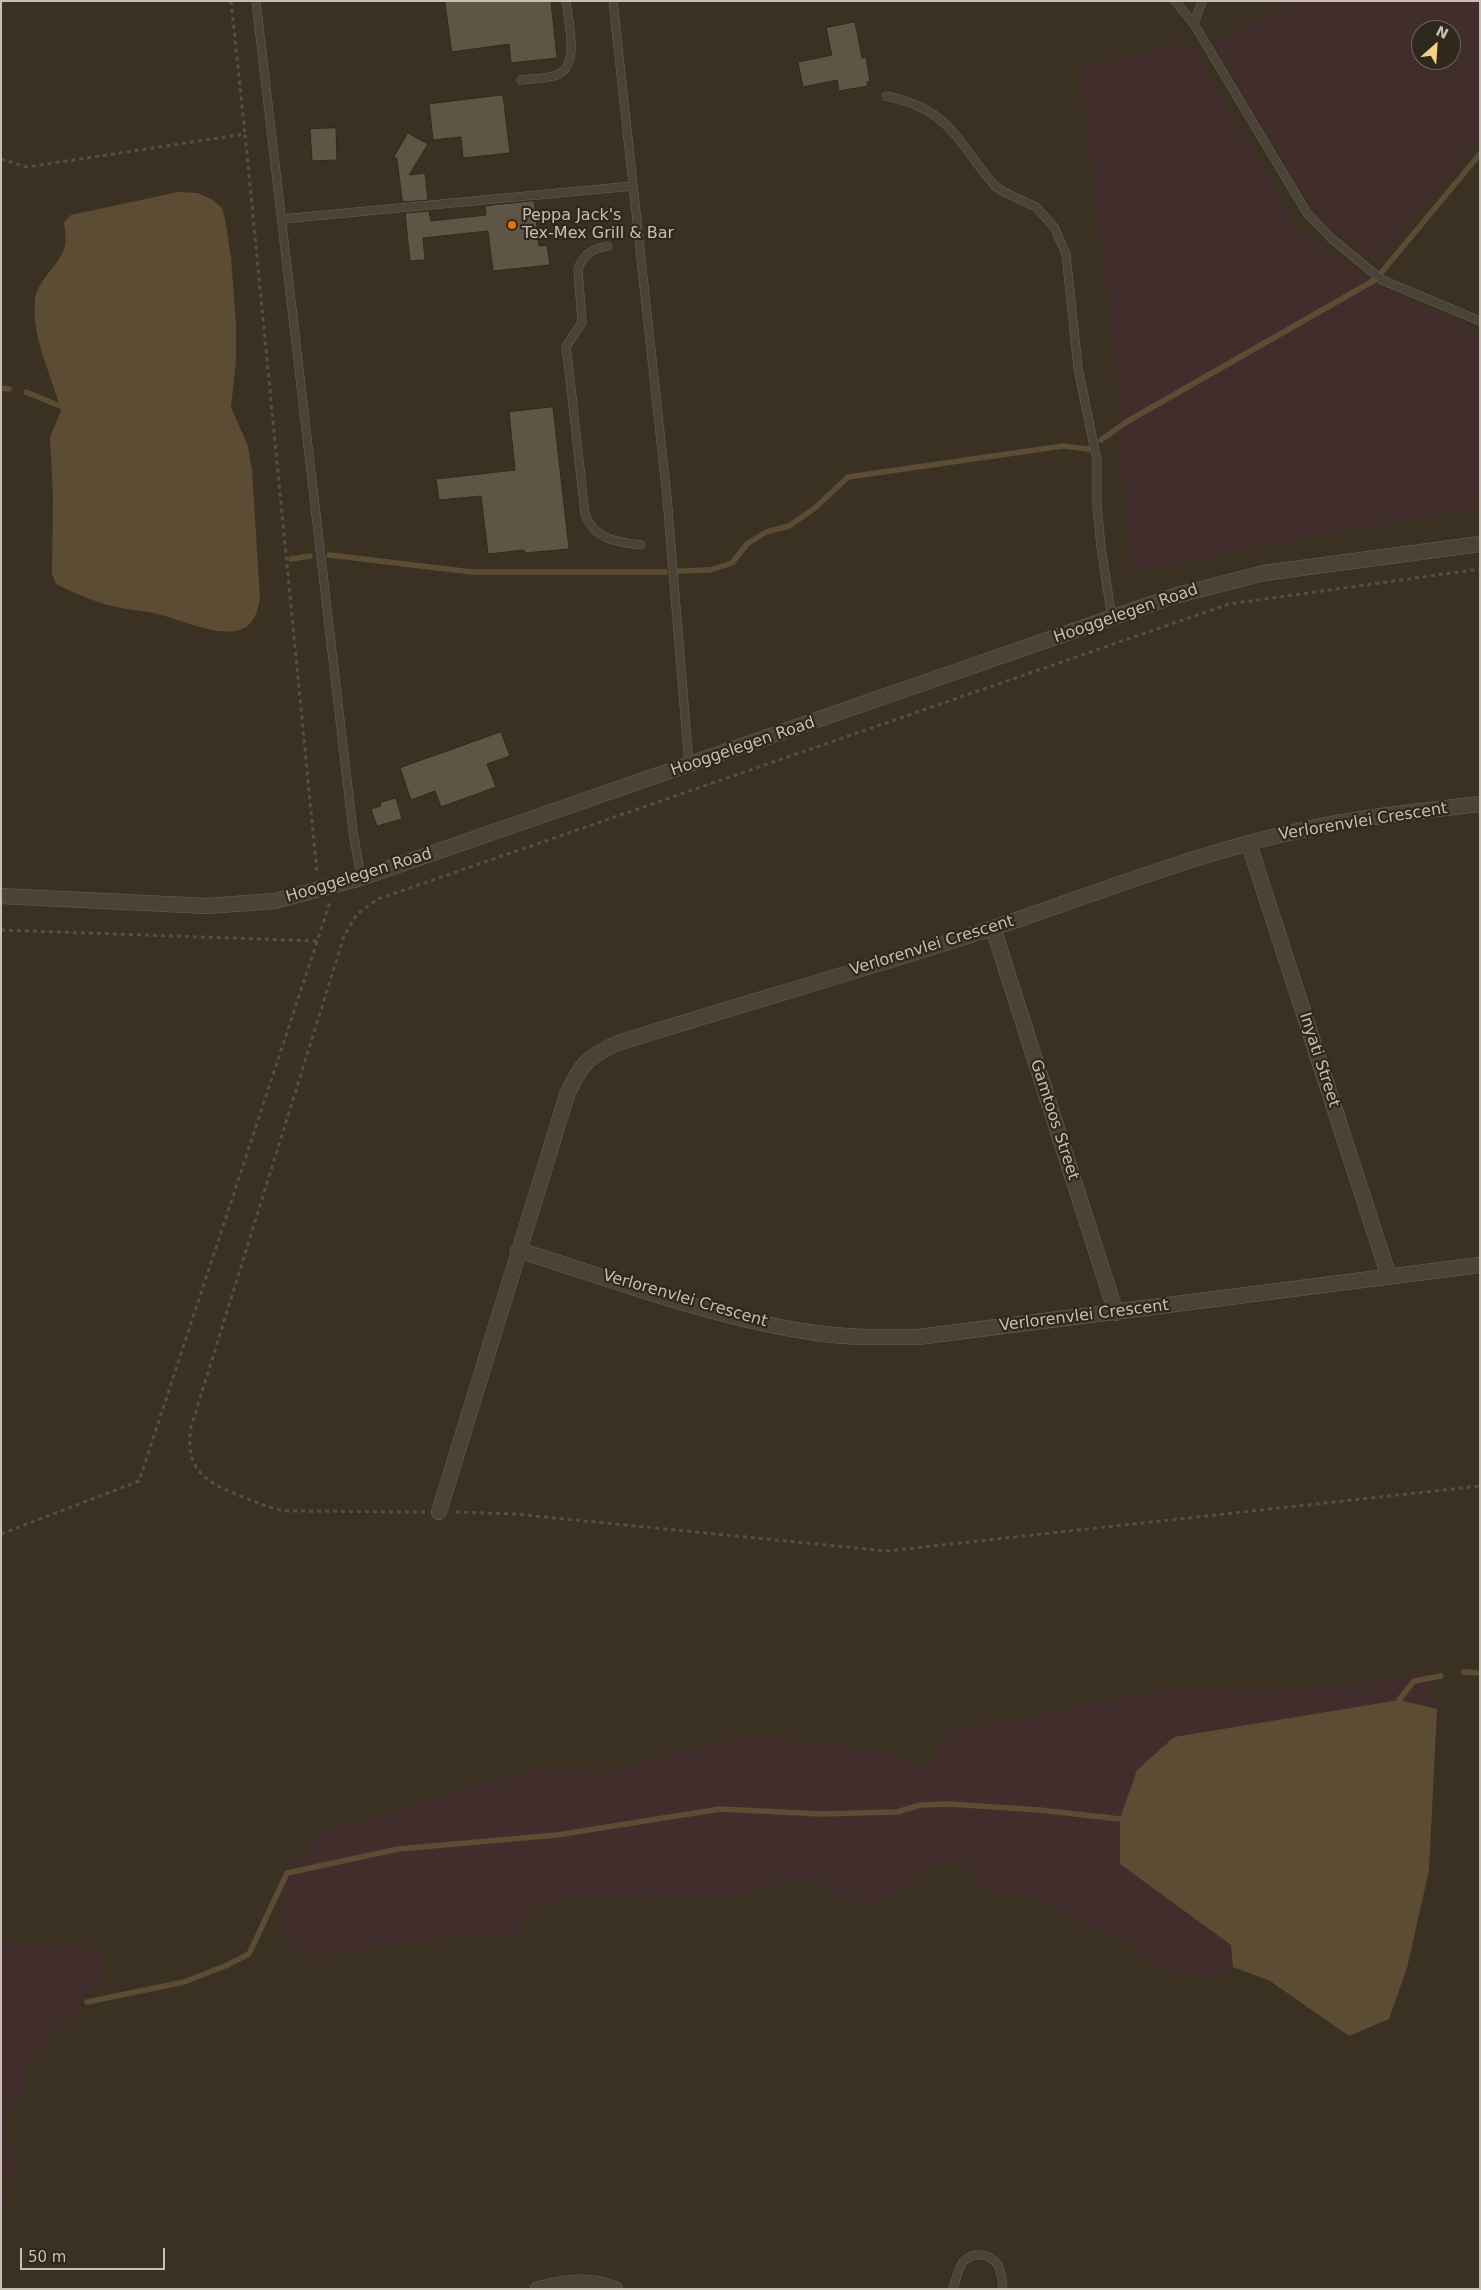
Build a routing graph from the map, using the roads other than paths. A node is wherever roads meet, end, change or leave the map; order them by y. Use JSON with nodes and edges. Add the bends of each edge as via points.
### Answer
{"nodes":[{"id":1,"x":256,"y":1,"type":"edge"},
{"id":2,"x":566,"y":1,"type":"edge"},
{"id":3,"x":613,"y":1,"type":"edge"},
{"id":4,"x":1176,"y":1,"type":"edge"},
{"id":5,"x":1202,"y":1,"type":"edge"},
{"id":6,"x":1194,"y":24,"type":"junction"},
{"id":7,"x":521,"y":80,"type":"dead end"},
{"id":8,"x":886,"y":96,"type":"dead end"},
{"id":9,"x":633,"y":186,"type":"junction"},
{"id":10,"x":282,"y":219,"type":"junction"},
{"id":11,"x":608,"y":246,"type":"dead end"},
{"id":12,"x":1480,"y":321,"type":"edge"},
{"id":13,"x":1480,"y":544,"type":"edge"},
{"id":14,"x":641,"y":545,"type":"dead end"},
{"id":15,"x":1112,"y":618,"type":"junction"},
{"id":16,"x":689,"y":765,"type":"junction"},
{"id":17,"x":1480,"y":804,"type":"edge"},
{"id":18,"x":1249,"y":844,"type":"junction"},
{"id":19,"x":361,"y":878,"type":"junction"},
{"id":20,"x":1,"y":896,"type":"edge"},
{"id":21,"x":992,"y":928,"type":"junction"},
{"id":22,"x":518,"y":1250,"type":"junction"},
{"id":23,"x":1480,"y":1264,"type":"edge"},
{"id":24,"x":1389,"y":1277,"type":"junction"},
{"id":25,"x":1116,"y":1313,"type":"junction"},
{"id":26,"x":439,"y":1512,"type":"road end"},
{"id":27,"x":538,"y":2289,"type":"edge"},
{"id":28,"x":615,"y":2289,"type":"edge"},
{"id":29,"x":954,"y":2289,"type":"edge"},
{"id":30,"x":1003,"y":2289,"type":"edge"}],
"edges":[{"from":1,"to":10,"type":"lane"},
{"from":2,"to":7,"type":"lane","via":[[572,52],[569,65],[558,75]]},
{"from":3,"to":9,"type":"lane"},
{"from":4,"to":6,"type":"lane"},
{"from":5,"to":6,"type":"lane"},
{"from":6,"to":12,"type":"lane","via":[[1307,213],[1331,238],[1382,280]]},
{"from":8,"to":15,"type":"lane","via":[[905,100],[934,113],[959,137],[995,186],[1036,207],[1060,239],[1066,254],[1078,368],[1096,461],[1101,547]]},
{"from":9,"to":10,"type":"lane"},
{"from":9,"to":16,"type":"lane","via":[[667,497]]},
{"from":10,"to":19,"type":"lane"},
{"from":11,"to":14,"type":"lane","via":[[592,250],[580,262],[582,322],[566,347],[585,514],[592,528],[604,538]]},
{"from":13,"to":15,"type":"street","name":"Hooggelegen Road","via":[[1264,573],[1174,596]]},
{"from":15,"to":16,"type":"street","name":"Hooggelegen Road"},
{"from":16,"to":19,"type":"street","name":"Hooggelegen Road"},
{"from":17,"to":18,"type":"street","name":"Verlorenvlei Crescent","via":[[1355,820]]},
{"from":18,"to":21,"type":"street","name":"Verlorenvlei Crescent","via":[[1125,881]]},
{"from":18,"to":24,"type":"street","name":"Inyati Street"},
{"from":19,"to":20,"type":"street","name":"Hooggelegen Road","via":[[275,901],[207,906]]},
{"from":21,"to":22,"type":"street","name":"Verlorenvlei Crescent","via":[[597,1052],[576,1072],[566,1095]]},
{"from":21,"to":25,"type":"street","name":"Gamtoos Street"},
{"from":22,"to":25,"type":"street","name":"Verlorenvlei Crescent","via":[[748,1320],[816,1333],[918,1337]]},
{"from":22,"to":26,"type":"street","name":"Verlorenvlei Crescent"},
{"from":23,"to":24,"type":"street","name":"Verlorenvlei Crescent"},
{"from":24,"to":25,"type":"street","name":"Verlorenvlei Crescent"},
{"from":27,"to":28,"type":"street","via":[[578,2281]]},
{"from":29,"to":30,"type":"lane","via":[[963,2262],[980,2254],[989,2256],[997,2264]]}]}
